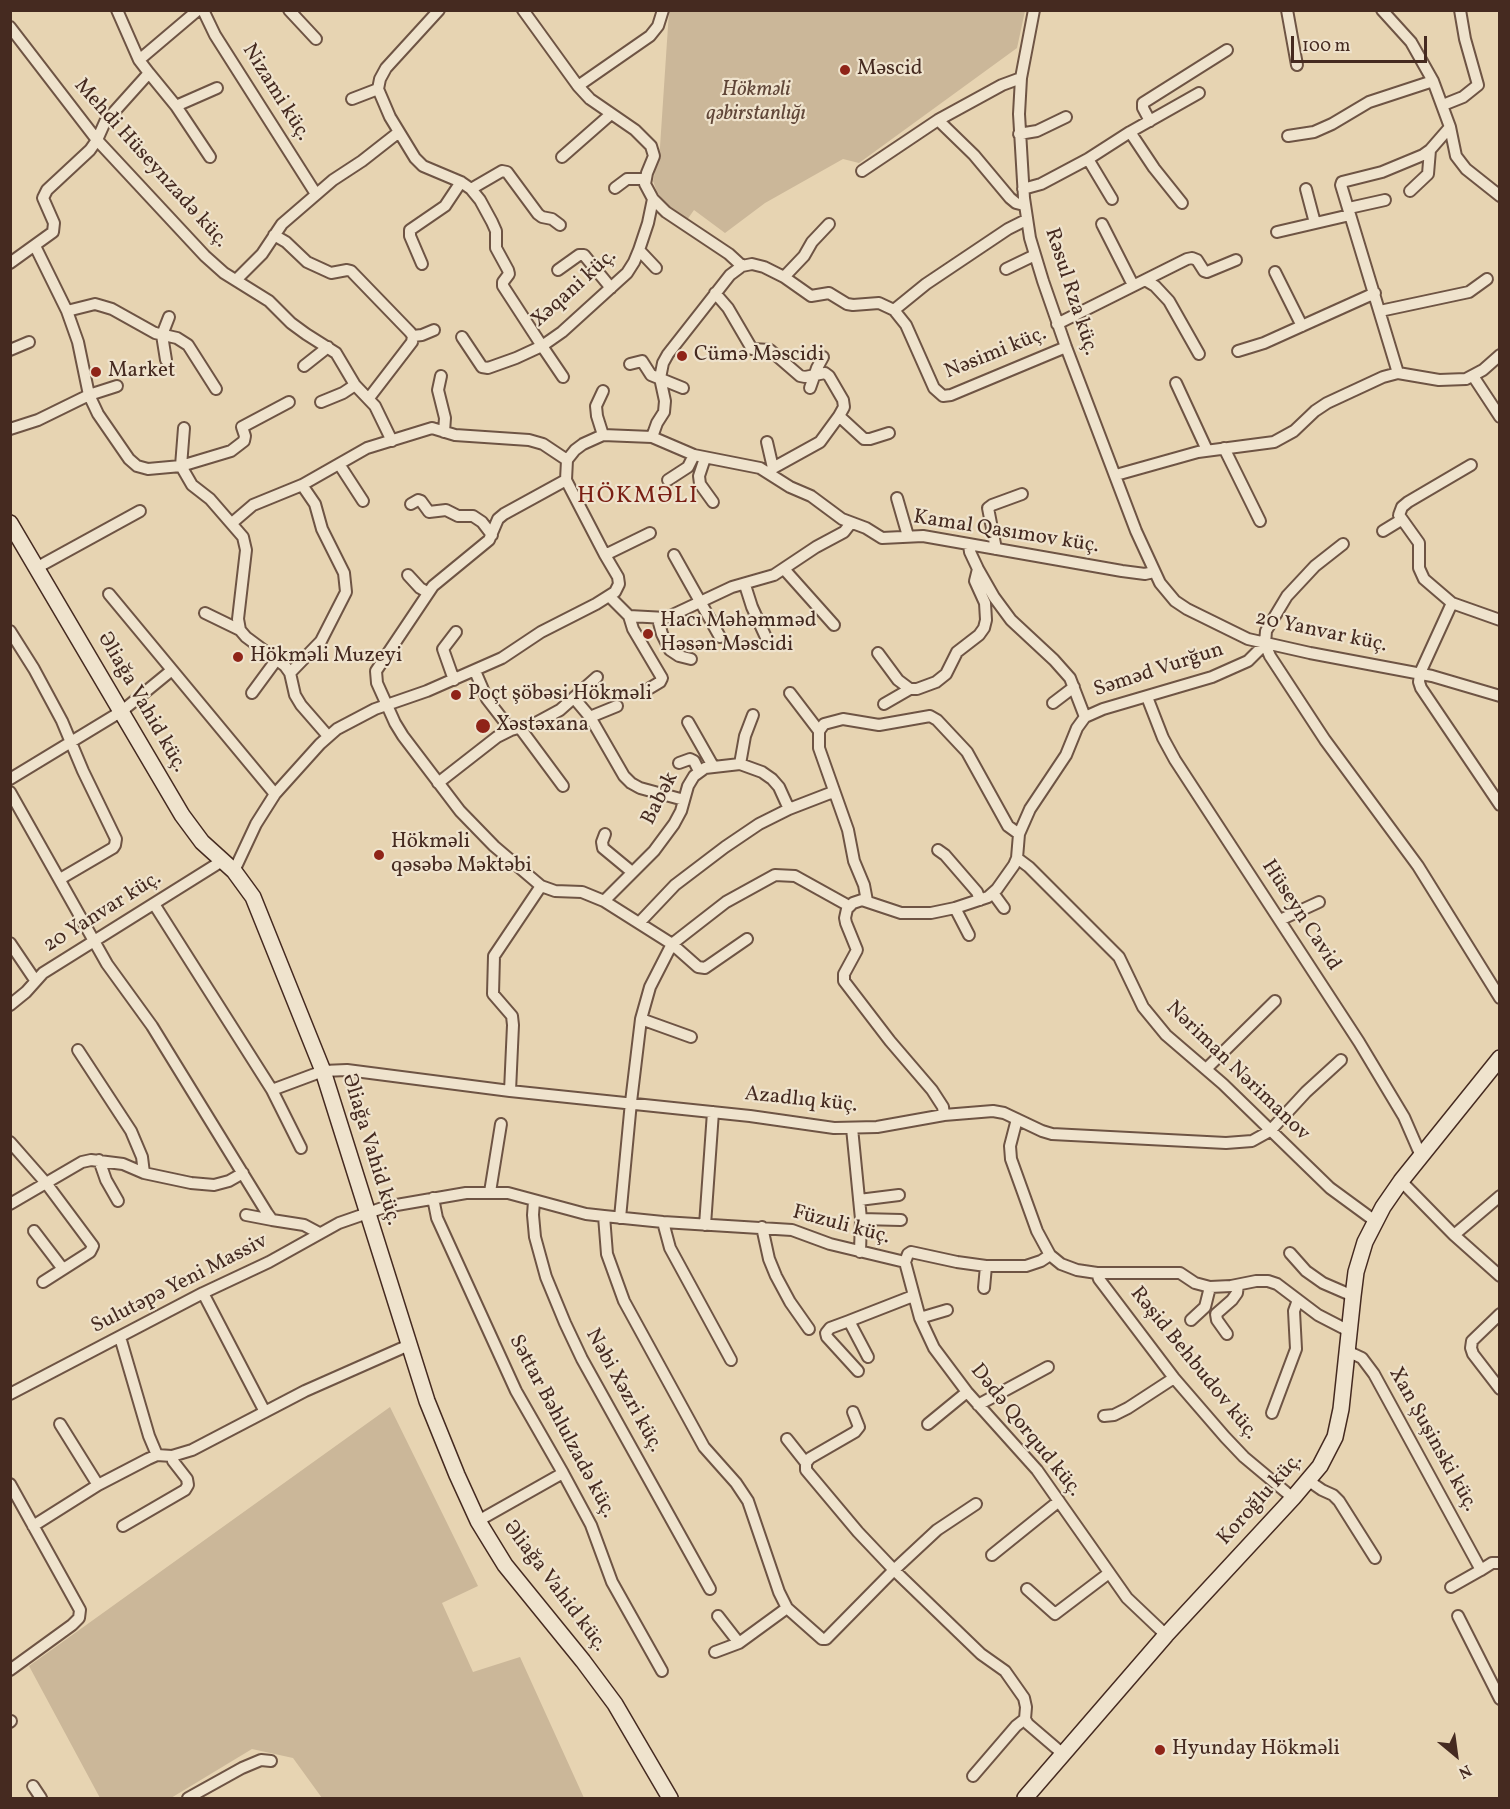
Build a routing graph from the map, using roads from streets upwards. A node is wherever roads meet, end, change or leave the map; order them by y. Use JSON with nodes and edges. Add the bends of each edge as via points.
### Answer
{"nodes":[{"id":1,"x":117,"y":10,"type":"edge"},
{"id":2,"x":198,"y":10,"type":"edge"},
{"id":3,"x":203,"y":10,"type":"edge"},
{"id":4,"x":289,"y":10,"type":"edge"},
{"id":5,"x":439,"y":10,"type":"edge"},
{"id":6,"x":523,"y":10,"type":"edge"},
{"id":7,"x":663,"y":10,"type":"edge"},
{"id":8,"x":1034,"y":10,"type":"edge"},
{"id":9,"x":1287,"y":10,"type":"edge"},
{"id":10,"x":1382,"y":10,"type":"edge"},
{"id":11,"x":1460,"y":10,"type":"edge"},
{"id":12,"x":10,"y":27,"type":"edge"},
{"id":13,"x":316,"y":39,"type":"dead end"},
{"id":14,"x":1227,"y":50,"type":"dead end"},
{"id":15,"x":139,"y":60,"type":"junction"},
{"id":16,"x":1297,"y":64,"type":"dead end"},
{"id":17,"x":149,"y":73,"type":"junction"},
{"id":18,"x":1021,"y":78,"type":"junction"},
{"id":19,"x":1433,"y":81,"type":"junction"},
{"id":20,"x":579,"y":86,"type":"junction"},
{"id":21,"x":217,"y":88,"type":"dead end"},
{"id":22,"x":378,"y":88,"type":"junction"},
{"id":23,"x":1198,"y":93,"type":"dead end"},
{"id":24,"x":352,"y":99,"type":"dead end"},
{"id":25,"x":1443,"y":105,"type":"junction"},
{"id":26,"x":176,"y":106,"type":"junction"},
{"id":27,"x":611,"y":114,"type":"junction"},
{"id":28,"x":1066,"y":117,"type":"dead end"},
{"id":29,"x":938,"y":120,"type":"junction"},
{"id":30,"x":1149,"y":121,"type":"junction"},
{"id":31,"x":1450,"y":127,"type":"junction"},
{"id":32,"x":399,"y":132,"type":"junction"},
{"id":33,"x":1130,"y":132,"type":"junction"},
{"id":34,"x":1019,"y":134,"type":"junction"},
{"id":35,"x":1288,"y":136,"type":"dead end"},
{"id":36,"x":97,"y":140,"type":"junction"},
{"id":37,"x":1430,"y":150,"type":"junction"},
{"id":38,"x":210,"y":157,"type":"dead end"},
{"id":39,"x":562,"y":157,"type":"dead end"},
{"id":40,"x":1088,"y":159,"type":"junction"},
{"id":41,"x":862,"y":171,"type":"dead end"},
{"id":42,"x":645,"y":178,"type":"junction"},
{"id":43,"x":461,"y":182,"type":"junction"},
{"id":44,"x":615,"y":188,"type":"dead end"},
{"id":45,"x":471,"y":189,"type":"junction"},
{"id":46,"x":1023,"y":189,"type":"junction"},
{"id":47,"x":1306,"y":189,"type":"dead end"},
{"id":48,"x":1410,"y":191,"type":"dead end"},
{"id":49,"x":316,"y":194,"type":"junction"},
{"id":50,"x":1500,"y":196,"type":"edge"},
{"id":51,"x":653,"y":199,"type":"junction"},
{"id":52,"x":1112,"y":199,"type":"dead end"},
{"id":53,"x":1385,"y":200,"type":"dead end"},
{"id":54,"x":1182,"y":203,"type":"dead end"},
{"id":55,"x":1024,"y":205,"type":"junction"},
{"id":56,"x":1349,"y":211,"type":"junction"},
{"id":57,"x":1026,"y":220,"type":"junction"},
{"id":58,"x":1315,"y":223,"type":"junction"},
{"id":59,"x":829,"y":224,"type":"dead end"},
{"id":60,"x":1102,"y":224,"type":"dead end"},
{"id":61,"x":560,"y":225,"type":"dead end"},
{"id":62,"x":1277,"y":232,"type":"dead end"},
{"id":63,"x":274,"y":235,"type":"junction"},
{"id":64,"x":35,"y":246,"type":"junction"},
{"id":65,"x":639,"y":250,"type":"junction"},
{"id":66,"x":1035,"y":255,"type":"junction"},
{"id":67,"x":1236,"y":260,"type":"dead end"},
{"id":68,"x":10,"y":263,"type":"edge"},
{"id":69,"x":422,"y":264,"type":"dead end"},
{"id":70,"x":742,"y":266,"type":"junction"},
{"id":71,"x":656,"y":268,"type":"dead end"},
{"id":72,"x":1006,"y":269,"type":"dead end"},
{"id":73,"x":558,"y":270,"type":"dead end"},
{"id":74,"x":1275,"y":272,"type":"dead end"},
{"id":75,"x":784,"y":277,"type":"junction"},
{"id":76,"x":236,"y":279,"type":"junction"},
{"id":77,"x":1487,"y":279,"type":"dead end"},
{"id":78,"x":1145,"y":280,"type":"junction"},
{"id":79,"x":1133,"y":285,"type":"junction"},
{"id":80,"x":611,"y":288,"type":"junction"},
{"id":81,"x":715,"y":293,"type":"junction"},
{"id":82,"x":1375,"y":294,"type":"junction"},
{"id":83,"x":894,"y":310,"type":"junction"},
{"id":84,"x":67,"y":311,"type":"junction"},
{"id":85,"x":1380,"y":311,"type":"junction"},
{"id":86,"x":169,"y":318,"type":"dead end"},
{"id":87,"x":1057,"y":324,"type":"junction"},
{"id":88,"x":1302,"y":326,"type":"junction"},
{"id":89,"x":434,"y":330,"type":"dead end"},
{"id":90,"x":162,"y":334,"type":"junction"},
{"id":91,"x":413,"y":336,"type":"junction"},
{"id":92,"x":462,"y":337,"type":"dead end"},
{"id":93,"x":29,"y":342,"type":"dead end"},
{"id":94,"x":542,"y":346,"type":"junction"},
{"id":95,"x":328,"y":347,"type":"junction"},
{"id":96,"x":1066,"y":347,"type":"junction"},
{"id":97,"x":10,"y":351,"type":"edge"},
{"id":98,"x":1238,"y":351,"type":"dead end"},
{"id":99,"x":1199,"y":354,"type":"dead end"},
{"id":100,"x":1500,"y":355,"type":"edge"},
{"id":101,"x":823,"y":357,"type":"dead end"},
{"id":102,"x":166,"y":360,"type":"dead end"},
{"id":103,"x":630,"y":364,"type":"dead end"},
{"id":104,"x":304,"y":366,"type":"dead end"},
{"id":105,"x":1398,"y":373,"type":"junction"},
{"id":106,"x":814,"y":374,"type":"junction"},
{"id":107,"x":441,"y":376,"type":"dead end"},
{"id":108,"x":1473,"y":376,"type":"junction"},
{"id":109,"x":563,"y":377,"type":"dead end"},
{"id":110,"x":660,"y":378,"type":"junction"},
{"id":111,"x":1176,"y":383,"type":"dead end"},
{"id":112,"x":355,"y":385,"type":"junction"},
{"id":113,"x":117,"y":386,"type":"dead end"},
{"id":114,"x":683,"y":388,"type":"dead end"},
{"id":115,"x":810,"y":388,"type":"dead end"},
{"id":116,"x":216,"y":389,"type":"dead end"},
{"id":117,"x":603,"y":391,"type":"dead end"},
{"id":118,"x":88,"y":395,"type":"junction"},
{"id":119,"x":369,"y":398,"type":"junction"},
{"id":120,"x":290,"y":402,"type":"dead end"},
{"id":121,"x":321,"y":402,"type":"dead end"},
{"id":122,"x":839,"y":416,"type":"junction"},
{"id":123,"x":1500,"y":417,"type":"edge"},
{"id":124,"x":184,"y":428,"type":"dead end"},
{"id":125,"x":10,"y":429,"type":"edge"},
{"id":126,"x":444,"y":432,"type":"junction"},
{"id":127,"x":889,"y":433,"type":"dead end"},
{"id":128,"x":603,"y":435,"type":"junction"},
{"id":129,"x":652,"y":437,"type":"junction"},
{"id":130,"x":392,"y":441,"type":"junction"},
{"id":131,"x":767,"y":442,"type":"dead end"},
{"id":132,"x":1224,"y":448,"type":"junction"},
{"id":133,"x":1207,"y":450,"type":"junction"},
{"id":134,"x":694,"y":455,"type":"junction"},
{"id":135,"x":705,"y":458,"type":"junction"},
{"id":136,"x":567,"y":460,"type":"junction"},
{"id":137,"x":339,"y":464,"type":"junction"},
{"id":138,"x":1471,"y":465,"type":"dead end"},
{"id":139,"x":181,"y":466,"type":"junction"},
{"id":140,"x":771,"y":470,"type":"junction"},
{"id":141,"x":1116,"y":475,"type":"junction"},
{"id":142,"x":566,"y":480,"type":"junction"},
{"id":143,"x":668,"y":480,"type":"dead end"},
{"id":144,"x":302,"y":485,"type":"junction"},
{"id":145,"x":1022,"y":494,"type":"dead end"},
{"id":146,"x":897,"y":498,"type":"dead end"},
{"id":147,"x":363,"y":501,"type":"dead end"},
{"id":148,"x":713,"y":502,"type":"dead end"},
{"id":149,"x":411,"y":504,"type":"dead end"},
{"id":150,"x":140,"y":511,"type":"dead end"},
{"id":151,"x":1401,"y":520,"type":"junction"},
{"id":152,"x":1260,"y":521,"type":"dead end"},
{"id":153,"x":10,"y":523,"type":"edge"},
{"id":154,"x":232,"y":523,"type":"junction"},
{"id":155,"x":851,"y":523,"type":"junction"},
{"id":156,"x":1383,"y":531,"type":"dead end"},
{"id":157,"x":650,"y":533,"type":"dead end"},
{"id":158,"x":492,"y":535,"type":"junction"},
{"id":159,"x":908,"y":536,"type":"junction"},
{"id":160,"x":1343,"y":544,"type":"dead end"},
{"id":161,"x":969,"y":545,"type":"junction"},
{"id":162,"x":996,"y":549,"type":"junction"},
{"id":163,"x":605,"y":555,"type":"junction"},
{"id":164,"x":674,"y":555,"type":"dead end"},
{"id":165,"x":38,"y":567,"type":"junction"},
{"id":166,"x":784,"y":569,"type":"junction"},
{"id":167,"x":1154,"y":572,"type":"junction"},
{"id":168,"x":408,"y":575,"type":"dead end"},
{"id":169,"x":745,"y":585,"type":"junction"},
{"id":170,"x":427,"y":592,"type":"junction"},
{"id":171,"x":109,"y":594,"type":"dead end"},
{"id":172,"x":610,"y":597,"type":"junction"},
{"id":173,"x":990,"y":600,"type":"junction"},
{"id":174,"x":700,"y":603,"type":"junction"},
{"id":175,"x":1452,"y":603,"type":"junction"},
{"id":176,"x":205,"y":613,"type":"dead end"},
{"id":177,"x":629,"y":616,"type":"junction"},
{"id":178,"x":658,"y":619,"type":"junction"},
{"id":179,"x":1500,"y":620,"type":"edge"},
{"id":180,"x":834,"y":625,"type":"dead end"},
{"id":181,"x":240,"y":630,"type":"junction"},
{"id":182,"x":10,"y":632,"type":"edge"},
{"id":183,"x":456,"y":632,"type":"dead end"},
{"id":184,"x":720,"y":637,"type":"dead end"},
{"id":185,"x":1265,"y":644,"type":"junction"},
{"id":186,"x":769,"y":645,"type":"dead end"},
{"id":187,"x":878,"y":653,"type":"dead end"},
{"id":188,"x":277,"y":659,"type":"junction"},
{"id":189,"x":691,"y":659,"type":"dead end"},
{"id":190,"x":172,"y":670,"type":"junction"},
{"id":191,"x":475,"y":671,"type":"junction"},
{"id":192,"x":290,"y":673,"type":"junction"},
{"id":193,"x":1420,"y":673,"type":"junction"},
{"id":194,"x":597,"y":677,"type":"dead end"},
{"id":195,"x":454,"y":680,"type":"junction"},
{"id":196,"x":1074,"y":687,"type":"junction"},
{"id":197,"x":650,"y":688,"type":"dead end"},
{"id":198,"x":910,"y":689,"type":"junction"},
{"id":199,"x":252,"y":693,"type":"dead end"},
{"id":200,"x":790,"y":693,"type":"dead end"},
{"id":201,"x":1500,"y":696,"type":"edge"},
{"id":202,"x":1147,"y":697,"type":"junction"},
{"id":203,"x":574,"y":699,"type":"junction"},
{"id":204,"x":1053,"y":703,"type":"dead end"},
{"id":205,"x":884,"y":704,"type":"dead end"},
{"id":206,"x":386,"y":705,"type":"junction"},
{"id":207,"x":616,"y":706,"type":"dead end"},
{"id":208,"x":122,"y":711,"type":"junction"},
{"id":209,"x":753,"y":715,"type":"dead end"},
{"id":210,"x":590,"y":717,"type":"junction"},
{"id":211,"x":1085,"y":717,"type":"junction"},
{"id":212,"x":688,"y":722,"type":"dead end"},
{"id":213,"x":516,"y":729,"type":"junction"},
{"id":214,"x":819,"y":730,"type":"junction"},
{"id":215,"x":328,"y":736,"type":"junction"},
{"id":216,"x":71,"y":743,"type":"junction"},
{"id":217,"x":679,"y":763,"type":"dead end"},
{"id":218,"x":740,"y":764,"type":"junction"},
{"id":219,"x":713,"y":766,"type":"junction"},
{"id":220,"x":699,"y":771,"type":"junction"},
{"id":221,"x":10,"y":779,"type":"edge"},
{"id":222,"x":438,"y":783,"type":"junction"},
{"id":223,"x":563,"y":786,"type":"dead end"},
{"id":224,"x":10,"y":792,"type":"edge"},
{"id":225,"x":833,"y":792,"type":"junction"},
{"id":226,"x":275,"y":794,"type":"junction"},
{"id":227,"x":684,"y":800,"type":"junction"},
{"id":228,"x":1500,"y":805,"type":"edge"},
{"id":229,"x":789,"y":809,"type":"junction"},
{"id":230,"x":605,"y":834,"type":"dead end"},
{"id":231,"x":1019,"y":834,"type":"junction"},
{"id":232,"x":938,"y":850,"type":"dead end"},
{"id":233,"x":1017,"y":858,"type":"junction"},
{"id":234,"x":222,"y":861,"type":"junction"},
{"id":235,"x":234,"y":871,"type":"junction"},
{"id":236,"x":632,"y":872,"type":"junction"},
{"id":237,"x":60,"y":879,"type":"junction"},
{"id":238,"x":541,"y":886,"type":"junction"},
{"id":239,"x":993,"y":893,"type":"junction"},
{"id":240,"x":980,"y":900,"type":"junction"},
{"id":241,"x":604,"y":901,"type":"junction"},
{"id":242,"x":867,"y":901,"type":"junction"},
{"id":243,"x":1319,"y":902,"type":"dead end"},
{"id":244,"x":154,"y":904,"type":"junction"},
{"id":245,"x":849,"y":906,"type":"junction"},
{"id":246,"x":955,"y":908,"type":"junction"},
{"id":247,"x":1004,"y":908,"type":"dead end"},
{"id":248,"x":1280,"y":920,"type":"junction"},
{"id":249,"x":639,"y":923,"type":"junction"},
{"id":250,"x":969,"y":935,"type":"dead end"},
{"id":251,"x":747,"y":939,"type":"dead end"},
{"id":252,"x":94,"y":942,"type":"junction"},
{"id":253,"x":10,"y":943,"type":"edge"},
{"id":254,"x":672,"y":945,"type":"junction"},
{"id":255,"x":36,"y":980,"type":"junction"},
{"id":256,"x":1500,"y":998,"type":"edge"},
{"id":257,"x":1275,"y":1001,"type":"dead end"},
{"id":258,"x":10,"y":1005,"type":"edge"},
{"id":259,"x":641,"y":1019,"type":"junction"},
{"id":260,"x":691,"y":1037,"type":"dead end"},
{"id":261,"x":78,"y":1050,"type":"dead end"},
{"id":262,"x":1500,"y":1058,"type":"edge"},
{"id":263,"x":1341,"y":1060,"type":"dead end"},
{"id":264,"x":1206,"y":1069,"type":"junction"},
{"id":265,"x":323,"y":1071,"type":"junction"},
{"id":266,"x":272,"y":1090,"type":"junction"},
{"id":267,"x":510,"y":1090,"type":"junction"},
{"id":268,"x":631,"y":1102,"type":"junction"},
{"id":269,"x":713,"y":1112,"type":"junction"},
{"id":270,"x":944,"y":1115,"type":"junction"},
{"id":271,"x":1017,"y":1119,"type":"junction"},
{"id":272,"x":501,"y":1124,"type":"dead end"},
{"id":273,"x":852,"y":1128,"type":"junction"},
{"id":274,"x":1270,"y":1131,"type":"junction"},
{"id":275,"x":10,"y":1142,"type":"edge"},
{"id":276,"x":301,"y":1148,"type":"dead end"},
{"id":277,"x":1422,"y":1155,"type":"junction"},
{"id":278,"x":99,"y":1160,"type":"junction"},
{"id":279,"x":144,"y":1173,"type":"junction"},
{"id":280,"x":243,"y":1173,"type":"junction"},
{"id":281,"x":1401,"y":1181,"type":"junction"},
{"id":282,"x":46,"y":1183,"type":"junction"},
{"id":283,"x":490,"y":1191,"type":"junction"},
{"id":284,"x":899,"y":1195,"type":"dead end"},
{"id":285,"x":1500,"y":1196,"type":"edge"},
{"id":286,"x":433,"y":1198,"type":"junction"},
{"id":287,"x":859,"y":1200,"type":"junction"},
{"id":288,"x":118,"y":1201,"type":"dead end"},
{"id":289,"x":534,"y":1201,"type":"junction"},
{"id":290,"x":10,"y":1204,"type":"edge"},
{"id":291,"x":367,"y":1212,"type":"junction"},
{"id":292,"x":246,"y":1215,"type":"dead end"},
{"id":293,"x":604,"y":1216,"type":"junction"},
{"id":294,"x":620,"y":1218,"type":"junction"},
{"id":295,"x":861,"y":1219,"type":"junction"},
{"id":296,"x":272,"y":1220,"type":"junction"},
{"id":297,"x":901,"y":1220,"type":"dead end"},
{"id":298,"x":1375,"y":1221,"type":"junction"},
{"id":299,"x":663,"y":1222,"type":"junction"},
{"id":300,"x":705,"y":1224,"type":"junction"},
{"id":301,"x":762,"y":1227,"type":"junction"},
{"id":302,"x":34,"y":1231,"type":"dead end"},
{"id":303,"x":319,"y":1233,"type":"junction"},
{"id":304,"x":1454,"y":1235,"type":"junction"},
{"id":305,"x":860,"y":1252,"type":"junction"},
{"id":306,"x":1290,"y":1253,"type":"dead end"},
{"id":307,"x":1050,"y":1255,"type":"junction"},
{"id":308,"x":905,"y":1262,"type":"junction"},
{"id":309,"x":986,"y":1266,"type":"junction"},
{"id":310,"x":63,"y":1269,"type":"junction"},
{"id":311,"x":1097,"y":1273,"type":"junction"},
{"id":312,"x":1500,"y":1276,"type":"edge"},
{"id":313,"x":43,"y":1282,"type":"dead end"},
{"id":314,"x":1238,"y":1285,"type":"junction"},
{"id":315,"x":1210,"y":1287,"type":"junction"},
{"id":316,"x":984,"y":1288,"type":"dead end"},
{"id":317,"x":203,"y":1293,"type":"junction"},
{"id":318,"x":913,"y":1296,"type":"junction"},
{"id":319,"x":1353,"y":1296,"type":"junction"},
{"id":320,"x":1298,"y":1300,"type":"junction"},
{"id":321,"x":947,"y":1310,"type":"dead end"},
{"id":322,"x":1500,"y":1314,"type":"edge"},
{"id":323,"x":920,"y":1318,"type":"junction"},
{"id":324,"x":1191,"y":1320,"type":"dead end"},
{"id":325,"x":849,"y":1322,"type":"junction"},
{"id":326,"x":809,"y":1329,"type":"dead end"},
{"id":327,"x":1349,"y":1331,"type":"junction"},
{"id":328,"x":1227,"y":1334,"type":"dead end"},
{"id":329,"x":120,"y":1337,"type":"junction"},
{"id":330,"x":409,"y":1345,"type":"junction"},
{"id":331,"x":1347,"y":1351,"type":"junction"},
{"id":332,"x":868,"y":1358,"type":"dead end"},
{"id":333,"x":731,"y":1360,"type":"dead end"},
{"id":334,"x":1048,"y":1367,"type":"dead end"},
{"id":335,"x":858,"y":1371,"type":"dead end"},
{"id":336,"x":1174,"y":1378,"type":"junction"},
{"id":337,"x":1500,"y":1389,"type":"edge"},
{"id":338,"x":967,"y":1392,"type":"junction"},
{"id":339,"x":10,"y":1394,"type":"edge"},
{"id":340,"x":978,"y":1405,"type":"junction"},
{"id":341,"x":265,"y":1412,"type":"junction"},
{"id":342,"x":853,"y":1412,"type":"dead end"},
{"id":343,"x":1272,"y":1413,"type":"dead end"},
{"id":344,"x":1104,"y":1416,"type":"dead end"},
{"id":345,"x":60,"y":1424,"type":"dead end"},
{"id":346,"x":928,"y":1424,"type":"dead end"},
{"id":347,"x":787,"y":1439,"type":"dead end"},
{"id":348,"x":157,"y":1455,"type":"junction"},
{"id":349,"x":172,"y":1456,"type":"junction"},
{"id":350,"x":806,"y":1463,"type":"junction"},
{"id":351,"x":564,"y":1473,"type":"junction"},
{"id":352,"x":1309,"y":1481,"type":"junction"},
{"id":353,"x":10,"y":1484,"type":"edge"},
{"id":354,"x":98,"y":1485,"type":"junction"},
{"id":355,"x":1293,"y":1498,"type":"junction"},
{"id":356,"x":1059,"y":1502,"type":"junction"},
{"id":357,"x":976,"y":1504,"type":"dead end"},
{"id":358,"x":478,"y":1521,"type":"junction"},
{"id":359,"x":33,"y":1526,"type":"junction"},
{"id":360,"x":123,"y":1526,"type":"dead end"},
{"id":361,"x":992,"y":1555,"type":"dead end"},
{"id":362,"x":1375,"y":1558,"type":"dead end"},
{"id":363,"x":1500,"y":1563,"type":"edge"},
{"id":364,"x":894,"y":1570,"type":"junction"},
{"id":365,"x":1481,"y":1570,"type":"junction"},
{"id":366,"x":1109,"y":1574,"type":"junction"},
{"id":367,"x":1451,"y":1587,"type":"dead end"},
{"id":368,"x":710,"y":1589,"type":"dead end"},
{"id":369,"x":1027,"y":1589,"type":"dead end"},
{"id":370,"x":787,"y":1608,"type":"junction"},
{"id":371,"x":718,"y":1616,"type":"dead end"},
{"id":372,"x":1458,"y":1616,"type":"dead end"},
{"id":373,"x":1166,"y":1635,"type":"junction"},
{"id":374,"x":739,"y":1643,"type":"junction"},
{"id":375,"x":715,"y":1652,"type":"dead end"},
{"id":376,"x":10,"y":1670,"type":"edge"},
{"id":377,"x":662,"y":1671,"type":"dead end"},
{"id":378,"x":1500,"y":1699,"type":"edge"},
{"id":379,"x":1025,"y":1719,"type":"junction"},
{"id":380,"x":1063,"y":1754,"type":"junction"},
{"id":381,"x":272,"y":1761,"type":"dead end"},
{"id":382,"x":973,"y":1776,"type":"dead end"},
{"id":383,"x":33,"y":1786,"type":"dead end"},
{"id":384,"x":42,"y":1798,"type":"edge"},
{"id":385,"x":188,"y":1798,"type":"edge"},
{"id":386,"x":670,"y":1798,"type":"edge"},
{"id":387,"x":1025,"y":1798,"type":"edge"}],
"edges":[{"from":1,"to":15,"type":"street"},
{"from":2,"to":15,"type":"street"},
{"from":3,"to":49,"type":"street","name":"Nizami küç."},
{"from":4,"to":13,"type":"street"},
{"from":5,"to":22,"type":"street","via":[[386,68]]},
{"from":6,"to":20,"type":"street"},
{"from":7,"to":20,"type":"street","via":[[650,36]]},
{"from":8,"to":18,"type":"street","name":"Rəsul Rza küç."},
{"from":9,"to":16,"type":"street"},
{"from":10,"to":19,"type":"street","via":[[1411,42]]},
{"from":11,"to":25,"type":"street","via":[[1478,85]]},
{"from":12,"to":36,"type":"street","name":"Mehdi Hüseynzadə küç."},
{"from":14,"to":30,"type":"street","via":[[1143,103]]},
{"from":15,"to":17,"type":"street"},
{"from":17,"to":26,"type":"street"},
{"from":17,"to":36,"type":"street","via":[[105,122]]},
{"from":18,"to":29,"type":"street"},
{"from":18,"to":34,"type":"street","name":"Rəsul Rza küç."},
{"from":19,"to":25,"type":"street"},
{"from":19,"to":35,"type":"street","via":[[1369,102],[1314,132]]},
{"from":20,"to":27,"type":"street"},
{"from":21,"to":26,"type":"street"},
{"from":22,"to":24,"type":"street"},
{"from":22,"to":32,"type":"street","name":"Xəqani küç."},
{"from":23,"to":30,"type":"street"},
{"from":25,"to":31,"type":"street"},
{"from":26,"to":38,"type":"street"},
{"from":27,"to":39,"type":"street"},
{"from":27,"to":42,"type":"street","via":[[651,146],[654,156]]},
{"from":28,"to":34,"type":"street","via":[[1037,131]]},
{"from":29,"to":41,"type":"street"},
{"from":29,"to":55,"type":"street","via":[[1010,198]]},
{"from":30,"to":33,"type":"street"},
{"from":31,"to":37,"type":"street"},
{"from":31,"to":50,"type":"street","via":[[1456,156]]},
{"from":32,"to":43,"type":"street","name":"Xəqani küç.","via":[[423,166]]},
{"from":32,"to":49,"type":"street"},
{"from":33,"to":40,"type":"street"},
{"from":33,"to":54,"type":"street"},
{"from":34,"to":46,"type":"street","name":"Rəsul Rza küç."},
{"from":36,"to":64,"type":"street","via":[[47,190],[43,198],[54,228]]},
{"from":36,"to":76,"type":"street","name":"Mehdi Hüseynzadə küç.","via":[[204,256]]},
{"from":37,"to":48,"type":"street","via":[[1428,174]]},
{"from":37,"to":56,"type":"street","via":[[1382,172],[1342,182]]},
{"from":40,"to":46,"type":"street","via":[[1041,184]]},
{"from":40,"to":52,"type":"street"},
{"from":42,"to":44,"type":"street","via":[[627,179]]},
{"from":42,"to":51,"type":"street"},
{"from":43,"to":45,"type":"street","name":"Xəqani küç."},
{"from":43,"to":69,"type":"street","via":[[445,206],[410,230]]},
{"from":45,"to":61,"type":"street","via":[[502,171],[507,172],[538,214]]},
{"from":45,"to":94,"type":"street","name":"Xəqani küç.","via":[[496,231],[496,248],[509,274],[503,286]]},
{"from":46,"to":55,"type":"street","name":"Rəsul Rza küç."},
{"from":47,"to":58,"type":"street"},
{"from":49,"to":63,"type":"street"},
{"from":51,"to":65,"type":"street","name":"Xəqani küç."},
{"from":51,"to":70,"type":"street"},
{"from":53,"to":56,"type":"street"},
{"from":55,"to":57,"type":"street","name":"Rəsul Rza küç."},
{"from":56,"to":58,"type":"street"},
{"from":56,"to":82,"type":"street"},
{"from":57,"to":66,"type":"street","name":"Rəsul Rza küç."},
{"from":57,"to":83,"type":"street","via":[[926,284]]},
{"from":58,"to":62,"type":"street"},
{"from":59,"to":75,"type":"street"},
{"from":60,"to":79,"type":"street"},
{"from":63,"to":76,"type":"street","via":[[262,254]]},
{"from":63,"to":91,"type":"street","via":[[308,262],[330,273],[351,271]]},
{"from":64,"to":68,"type":"street"},
{"from":64,"to":84,"type":"street"},
{"from":65,"to":71,"type":"street"},
{"from":65,"to":80,"type":"street","name":"Xəqani küç.","via":[[627,273]]},
{"from":66,"to":72,"type":"street"},
{"from":66,"to":87,"type":"street","name":"Rəsul Rza küç."},
{"from":67,"to":78,"type":"street","via":[[1208,272],[1197,260],[1187,259]]},
{"from":70,"to":75,"type":"street","via":[[756,264]]},
{"from":70,"to":81,"type":"street"},
{"from":73,"to":80,"type":"street","via":[[584,255]]},
{"from":74,"to":88,"type":"street"},
{"from":75,"to":83,"type":"street","via":[[811,296],[829,293],[847,304],[879,303]]},
{"from":76,"to":95,"type":"street","name":"Mehdi Hüseynzadə küç."},
{"from":77,"to":85,"type":"street","via":[[1469,292]]},
{"from":78,"to":79,"type":"street"},
{"from":78,"to":99,"type":"street","via":[[1168,302]]},
{"from":79,"to":87,"type":"street"},
{"from":80,"to":94,"type":"street","name":"Xəqani küç."},
{"from":81,"to":106,"type":"street","via":[[728,308],[748,346],[770,350],[800,375]]},
{"from":81,"to":110,"type":"street","via":[[668,354]]},
{"from":82,"to":85,"type":"street"},
{"from":82,"to":88,"type":"street"},
{"from":83,"to":96,"type":"street","name":"Nəsimi küç.","via":[[906,325],[934,388],[943,396]]},
{"from":84,"to":90,"type":"street","via":[[95,304]]},
{"from":84,"to":118,"type":"street","via":[[78,342]]},
{"from":85,"to":105,"type":"street"},
{"from":86,"to":90,"type":"street"},
{"from":87,"to":96,"type":"street","name":"Rəsul Rza küç."},
{"from":88,"to":98,"type":"street"},
{"from":89,"to":91,"type":"street"},
{"from":90,"to":102,"type":"street"},
{"from":90,"to":116,"type":"street","via":[[188,345]]},
{"from":91,"to":119,"type":"street"},
{"from":92,"to":94,"type":"street","via":[[482,367],[488,368]]},
{"from":93,"to":97,"type":"street"},
{"from":94,"to":109,"type":"street"},
{"from":95,"to":104,"type":"street"},
{"from":95,"to":112,"type":"street","name":"Mehdi Hüseynzadə küç.","via":[[342,361]]},
{"from":96,"to":141,"type":"street","name":"Rəsul Rza küç."},
{"from":100,"to":108,"type":"street"},
{"from":101,"to":106,"type":"street"},
{"from":103,"to":110,"type":"street","via":[[642,361],[651,375]]},
{"from":105,"to":108,"type":"street","via":[[1439,380]]},
{"from":105,"to":132,"type":"street","via":[[1327,403],[1284,438],[1262,445]]},
{"from":106,"to":115,"type":"street"},
{"from":106,"to":122,"type":"street","via":[[829,376],[843,400]]},
{"from":107,"to":126,"type":"street","via":[[438,390],[446,424]]},
{"from":108,"to":123,"type":"street"},
{"from":110,"to":114,"type":"street"},
{"from":110,"to":129,"type":"street","via":[[664,408]]},
{"from":111,"to":133,"type":"street"},
{"from":112,"to":119,"type":"street","name":"Mehdi Hüseynzadə küç."},
{"from":112,"to":121,"type":"street"},
{"from":113,"to":118,"type":"street"},
{"from":117,"to":128,"type":"street","via":[[596,406]]},
{"from":118,"to":125,"type":"street"},
{"from":118,"to":139,"type":"street","via":[[137,466],[148,470]]},
{"from":119,"to":130,"type":"street","name":"Mehdi Hüseynzadə küç."},
{"from":120,"to":139,"type":"street","via":[[242,427],[243,441],[231,451]]},
{"from":122,"to":127,"type":"street","via":[[864,439]]},
{"from":122,"to":140,"type":"street","via":[[820,442]]},
{"from":124,"to":139,"type":"street"},
{"from":126,"to":130,"type":"street","via":[[432,428]]},
{"from":126,"to":136,"type":"street","via":[[529,440]]},
{"from":128,"to":129,"type":"street","name":"Kamal Qasımov küç."},
{"from":128,"to":136,"type":"street","via":[[584,444]]},
{"from":129,"to":134,"type":"street","name":"Kamal Qasımov küç."},
{"from":130,"to":137,"type":"street","via":[[367,448]]},
{"from":131,"to":140,"type":"street"},
{"from":132,"to":133,"type":"street"},
{"from":132,"to":152,"type":"street"},
{"from":133,"to":141,"type":"street"},
{"from":134,"to":135,"type":"street","name":"Kamal Qasımov küç."},
{"from":134,"to":143,"type":"street","via":[[688,467]]},
{"from":135,"to":140,"type":"street","name":"Kamal Qasımov küç."},
{"from":135,"to":148,"type":"street","via":[[700,484]]},
{"from":136,"to":142,"type":"street"},
{"from":137,"to":144,"type":"street"},
{"from":137,"to":147,"type":"street"},
{"from":138,"to":151,"type":"street","via":[[1402,507]]},
{"from":139,"to":154,"type":"street","via":[[192,485]]},
{"from":140,"to":155,"type":"street","name":"Kamal Qasımov küç.","via":[[790,487]]},
{"from":141,"to":167,"type":"street","name":"Rəsul Rza küç."},
{"from":142,"to":158,"type":"street","via":[[504,514]]},
{"from":142,"to":163,"type":"street"},
{"from":144,"to":154,"type":"street","via":[[253,505]]},
{"from":144,"to":192,"type":"street","via":[[315,504],[321,529],[344,573],[346,592],[321,641]]},
{"from":145,"to":162,"type":"street","via":[[988,508]]},
{"from":146,"to":159,"type":"street"},
{"from":149,"to":158,"type":"street","via":[[421,501],[429,512],[446,510],[458,516],[473,516]]},
{"from":150,"to":165,"type":"street"},
{"from":151,"to":156,"type":"street"},
{"from":151,"to":175,"type":"street","via":[[1419,543],[1419,568],[1424,579]]},
{"from":153,"to":165,"type":"street","name":"Əliağa Vahid küç."},
{"from":154,"to":181,"type":"street","via":[[243,537],[246,550]]},
{"from":155,"to":159,"type":"street","name":"Kamal Qasımov küç.","via":[[882,538]]},
{"from":155,"to":166,"type":"street","via":[[844,532]]},
{"from":157,"to":163,"type":"street"},
{"from":158,"to":170,"type":"street"},
{"from":159,"to":161,"type":"street","name":"Kamal Qasımov küç."},
{"from":160,"to":185,"type":"street","via":[[1287,596],[1272,618]]},
{"from":161,"to":162,"type":"street","name":"Kamal Qasımov küç."},
{"from":161,"to":173,"type":"street","via":[[978,569],[975,581]]},
{"from":162,"to":167,"type":"street","name":"Kamal Qasımov küç.","via":[[1122,571]]},
{"from":163,"to":172,"type":"street","via":[[618,577],[618,588]]},
{"from":164,"to":174,"type":"street"},
{"from":165,"to":208,"type":"street","name":"Əliağa Vahid küç."},
{"from":166,"to":169,"type":"street"},
{"from":166,"to":180,"type":"street"},
{"from":167,"to":185,"type":"street","name":"20 Yanvar küç.","via":[[1168,594],[1187,609]]},
{"from":168,"to":170,"type":"street"},
{"from":169,"to":174,"type":"street"},
{"from":169,"to":186,"type":"street"},
{"from":170,"to":206,"type":"street","via":[[376,670],[376,683]]},
{"from":171,"to":190,"type":"street"},
{"from":172,"to":177,"type":"street"},
{"from":172,"to":191,"type":"street"},
{"from":173,"to":196,"type":"street","via":[[1064,671]]},
{"from":173,"to":198,"type":"street","via":[[984,628],[957,652],[946,674],[936,682]]},
{"from":174,"to":178,"type":"street"},
{"from":174,"to":184,"type":"street"},
{"from":175,"to":179,"type":"street"},
{"from":175,"to":193,"type":"street"},
{"from":176,"to":181,"type":"street"},
{"from":177,"to":178,"type":"street"},
{"from":177,"to":197,"type":"street","via":[[662,678]]},
{"from":178,"to":189,"type":"street","via":[[670,650]]},
{"from":181,"to":188,"type":"street"},
{"from":182,"to":216,"type":"street","via":[[34,669]]},
{"from":183,"to":195,"type":"street","via":[[444,649]]},
{"from":185,"to":193,"type":"street","name":"20 Yanvar küç."},
{"from":185,"to":202,"type":"street","name":"Səməd Vurğun","via":[[1238,666]]},
{"from":185,"to":256,"type":"street","via":[[1325,740],[1418,866]]},
{"from":187,"to":198,"type":"street"},
{"from":188,"to":192,"type":"street"},
{"from":188,"to":199,"type":"street"},
{"from":190,"to":208,"type":"street"},
{"from":190,"to":226,"type":"street"},
{"from":191,"to":195,"type":"street"},
{"from":191,"to":213,"type":"street","via":[[487,699]]},
{"from":192,"to":215,"type":"street","via":[[301,705]]},
{"from":193,"to":201,"type":"street","name":"20 Yanvar küç."},
{"from":193,"to":228,"type":"street","via":[[1421,688]]},
{"from":194,"to":203,"type":"street"},
{"from":195,"to":206,"type":"street"},
{"from":196,"to":204,"type":"street"},
{"from":196,"to":211,"type":"street"},
{"from":198,"to":205,"type":"street"},
{"from":200,"to":214,"type":"street"},
{"from":202,"to":211,"type":"street","name":"Səməd Vurğun"},
{"from":202,"to":248,"type":"street","name":"Hüseyn Cavid","via":[[1175,760]]},
{"from":203,"to":210,"type":"street"},
{"from":203,"to":213,"type":"street","via":[[536,723]]},
{"from":206,"to":215,"type":"street"},
{"from":206,"to":222,"type":"street","via":[[399,730]]},
{"from":207,"to":210,"type":"street"},
{"from":208,"to":216,"type":"street"},
{"from":208,"to":234,"type":"street","name":"Əliağa Vahid küç.","via":[[182,815]]},
{"from":209,"to":218,"type":"street"},
{"from":210,"to":227,"type":"street","via":[[631,783]]},
{"from":211,"to":231,"type":"street","name":"Səməd Vurğun"},
{"from":212,"to":219,"type":"street"},
{"from":213,"to":222,"type":"street","via":[[480,750]]},
{"from":213,"to":223,"type":"street"},
{"from":214,"to":225,"type":"street","via":[[819,748]]},
{"from":214,"to":231,"type":"street","via":[[824,724],[843,719],[879,725],[930,716],[967,752],[1008,826]]},
{"from":215,"to":226,"type":"street"},
{"from":216,"to":221,"type":"street"},
{"from":216,"to":237,"type":"street","via":[[116,839],[115,845]]},
{"from":217,"to":220,"type":"street","via":[[690,759]]},
{"from":218,"to":219,"type":"street","name":"Babək"},
{"from":218,"to":229,"type":"street","name":"Babək","via":[[772,779]]},
{"from":219,"to":220,"type":"street","name":"Babək"},
{"from":220,"to":227,"type":"street","name":"Babək"},
{"from":222,"to":238,"type":"street","via":[[474,827]]},
{"from":224,"to":237,"type":"street"},
{"from":225,"to":229,"type":"street"},
{"from":225,"to":242,"type":"street","via":[[848,830]]},
{"from":226,"to":235,"type":"street","via":[[251,832]]},
{"from":227,"to":236,"type":"street","name":"Babək","via":[[674,824]]},
{"from":229,"to":249,"type":"street","via":[[717,853],[675,885]]},
{"from":230,"to":236,"type":"street","via":[[603,848]]},
{"from":231,"to":233,"type":"street","name":"Səməd Vurğun"},
{"from":232,"to":240,"type":"street"},
{"from":233,"to":239,"type":"street","name":"Səməd Vurğun"},
{"from":233,"to":264,"type":"street","name":"Nəriman Nərimanov","via":[[1113,951],[1152,1020]]},
{"from":234,"to":235,"type":"street","name":"Əliağa Vahid küç."},
{"from":234,"to":244,"type":"street","name":"20 Yanvar küç."},
{"from":235,"to":265,"type":"street","name":"Əliağa Vahid küç.","via":[[262,915]]},
{"from":236,"to":241,"type":"street","name":"Babək"},
{"from":237,"to":252,"type":"street"},
{"from":238,"to":241,"type":"street","via":[[582,892]]},
{"from":238,"to":267,"type":"street","via":[[494,956],[493,994],[512,1016]]},
{"from":239,"to":240,"type":"street","name":"Səməd Vurğun"},
{"from":239,"to":247,"type":"street"},
{"from":240,"to":246,"type":"street","name":"Səməd Vurğun"},
{"from":241,"to":249,"type":"street"},
{"from":242,"to":245,"type":"street"},
{"from":242,"to":246,"type":"street","name":"Səməd Vurğun","via":[[910,914]]},
{"from":243,"to":248,"type":"street"},
{"from":244,"to":252,"type":"street","name":"20 Yanvar küç."},
{"from":244,"to":266,"type":"street"},
{"from":245,"to":254,"type":"street","via":[[795,876],[775,875],[726,902]]},
{"from":245,"to":270,"type":"street","via":[[845,918],[857,950],[844,981],[932,1090]]},
{"from":246,"to":250,"type":"street"},
{"from":248,"to":277,"type":"street","name":"Hüseyn Cavid","via":[[1359,1041]]},
{"from":249,"to":254,"type":"street"},
{"from":251,"to":254,"type":"street","via":[[705,968],[698,967]]},
{"from":252,"to":255,"type":"street","name":"20 Yanvar küç."},
{"from":252,"to":280,"type":"street","via":[[152,1026]]},
{"from":253,"to":255,"type":"street"},
{"from":254,"to":259,"type":"street","via":[[650,987]]},
{"from":255,"to":258,"type":"street","name":"20 Yanvar küç."},
{"from":257,"to":264,"type":"street"},
{"from":259,"to":260,"type":"street"},
{"from":259,"to":268,"type":"street"},
{"from":261,"to":279,"type":"street","via":[[131,1131]]},
{"from":262,"to":277,"type":"street","name":"Koroğlu küç."},
{"from":263,"to":274,"type":"street"},
{"from":264,"to":274,"type":"street","name":"Nəriman Nərimanov"},
{"from":265,"to":266,"type":"street","name":"Azadlıq küç."},
{"from":265,"to":267,"type":"street","name":"Azadlıq küç.","via":[[347,1070]]},
{"from":265,"to":291,"type":"street","name":"Əliağa Vahid küç."},
{"from":266,"to":276,"type":"street"},
{"from":267,"to":268,"type":"street","name":"Azadlıq küç."},
{"from":268,"to":269,"type":"street","name":"Azadlıq küç."},
{"from":268,"to":294,"type":"street"},
{"from":269,"to":273,"type":"street","name":"Azadlıq küç."},
{"from":269,"to":300,"type":"street"},
{"from":270,"to":271,"type":"street","name":"Azadlıq küç.","via":[[993,1111]]},
{"from":270,"to":273,"type":"street","name":"Azadlıq küç.","via":[[897,1125]]},
{"from":271,"to":274,"type":"street","name":"Azadlıq küç.","via":[[1052,1134],[1226,1143],[1252,1141]]},
{"from":271,"to":307,"type":"street","via":[[1011,1159],[1037,1232]]},
{"from":272,"to":283,"type":"street"},
{"from":273,"to":287,"type":"street"},
{"from":274,"to":298,"type":"street","name":"Nəriman Nərimanov","via":[[1330,1188]]},
{"from":275,"to":282,"type":"street"},
{"from":277,"to":281,"type":"street","name":"Koroğlu küç."},
{"from":278,"to":279,"type":"street"},
{"from":278,"to":282,"type":"street","via":[[82,1162]]},
{"from":278,"to":288,"type":"street"},
{"from":279,"to":280,"type":"street","via":[[214,1185]]},
{"from":280,"to":296,"type":"street"},
{"from":281,"to":298,"type":"street","name":"Koroğlu küç."},
{"from":281,"to":304,"type":"street"},
{"from":282,"to":290,"type":"street"},
{"from":282,"to":310,"type":"street","via":[[93,1246]]},
{"from":283,"to":286,"type":"street","name":"Füzuli küç."},
{"from":283,"to":289,"type":"street","name":"Füzuli küç."},
{"from":284,"to":287,"type":"street"},
{"from":285,"to":304,"type":"street"},
{"from":286,"to":291,"type":"street","name":"Füzuli küç."},
{"from":286,"to":351,"type":"street","name":"Səttar Bəhlulzadə küç.","via":[[437,1218],[516,1391]]},
{"from":287,"to":295,"type":"street"},
{"from":289,"to":293,"type":"street","name":"Füzuli küç."},
{"from":289,"to":368,"type":"street","name":"Nəbi Xəzri küç.","via":[[535,1237],[565,1323]]},
{"from":291,"to":303,"type":"street","name":"Sulutəpə Yeni Massiv"},
{"from":291,"to":330,"type":"street","name":"Əliağa Vahid küç."},
{"from":292,"to":296,"type":"street"},
{"from":293,"to":294,"type":"street","name":"Füzuli küç."},
{"from":293,"to":370,"type":"street","via":[[607,1254],[624,1301],[704,1447],[748,1502]]},
{"from":294,"to":299,"type":"street","name":"Füzuli küç."},
{"from":295,"to":297,"type":"street"},
{"from":295,"to":305,"type":"street"},
{"from":296,"to":303,"type":"street","via":[[304,1225]]},
{"from":298,"to":319,"type":"street","name":"Koroğlu küç.","via":[[1356,1272]]},
{"from":299,"to":300,"type":"street","name":"Füzuli küç."},
{"from":299,"to":333,"type":"street","via":[[670,1248]]},
{"from":300,"to":301,"type":"street","name":"Füzuli küç."},
{"from":301,"to":305,"type":"street","name":"Füzuli küç.","via":[[792,1230]]},
{"from":301,"to":326,"type":"street","via":[[776,1276]]},
{"from":302,"to":310,"type":"street"},
{"from":303,"to":317,"type":"street","name":"Sulutəpə Yeni Massiv"},
{"from":304,"to":312,"type":"street"},
{"from":305,"to":308,"type":"street","name":"Füzuli küç."},
{"from":306,"to":319,"type":"street","via":[[1323,1283]]},
{"from":307,"to":309,"type":"street","name":"Füzuli küç.","via":[[1026,1266]]},
{"from":307,"to":311,"type":"street","via":[[1077,1270]]},
{"from":308,"to":309,"type":"street","name":"Füzuli küç.","via":[[911,1252]]},
{"from":308,"to":318,"type":"street","name":"Dədə Qorqud küç."},
{"from":309,"to":316,"type":"street"},
{"from":310,"to":313,"type":"street"},
{"from":311,"to":315,"type":"street","via":[[1180,1273]]},
{"from":311,"to":336,"type":"street","name":"Rəşid Behbudov küç."},
{"from":314,"to":315,"type":"street"},
{"from":314,"to":320,"type":"street","via":[[1268,1281]]},
{"from":314,"to":328,"type":"street","via":[[1232,1300],[1216,1314]]},
{"from":315,"to":324,"type":"street","via":[[1205,1307]]},
{"from":317,"to":329,"type":"street","name":"Sulutəpə Yeni Massiv"},
{"from":317,"to":341,"type":"street"},
{"from":318,"to":323,"type":"street","name":"Dədə Qorqud küç."},
{"from":318,"to":325,"type":"street"},
{"from":319,"to":327,"type":"street","name":"Koroğlu küç."},
{"from":320,"to":327,"type":"street"},
{"from":320,"to":343,"type":"street","via":[[1294,1311],[1296,1349]]},
{"from":321,"to":323,"type":"street"},
{"from":322,"to":337,"type":"street","via":[[1472,1341],[1472,1348]]},
{"from":323,"to":338,"type":"street","name":"Dədə Qorqud küç.","via":[[934,1348]]},
{"from":325,"to":332,"type":"street"},
{"from":325,"to":335,"type":"street","via":[[826,1333]]},
{"from":327,"to":331,"type":"street","name":"Koroğlu küç."},
{"from":329,"to":339,"type":"street","name":"Sulutəpə Yeni Massiv"},
{"from":329,"to":348,"type":"street"},
{"from":330,"to":341,"type":"street"},
{"from":330,"to":358,"type":"street","name":"Əliağa Vahid küç.","via":[[440,1438]]},
{"from":331,"to":352,"type":"street","name":"Koroğlu küç.","via":[[1337,1429]]},
{"from":331,"to":365,"type":"street","name":"Xan Şuşinski küç.","via":[[1362,1358],[1374,1374]]},
{"from":334,"to":340,"type":"street"},
{"from":336,"to":344,"type":"street","via":[[1114,1415]]},
{"from":336,"to":355,"type":"street","name":"Rəşid Behbudov küç.","via":[[1238,1451]]},
{"from":338,"to":340,"type":"street","name":"Dədə Qorqud küç."},
{"from":338,"to":346,"type":"street"},
{"from":340,"to":356,"type":"street","name":"Dədə Qorqud küç.","via":[[1037,1470]]},
{"from":341,"to":349,"type":"street","via":[[200,1447]]},
{"from":342,"to":350,"type":"street","via":[[859,1427],[855,1432]]},
{"from":345,"to":354,"type":"street"},
{"from":347,"to":350,"type":"street"},
{"from":348,"to":349,"type":"street"},
{"from":348,"to":354,"type":"street"},
{"from":349,"to":360,"type":"street","via":[[188,1485]]},
{"from":350,"to":364,"type":"street","via":[[817,1485]]},
{"from":351,"to":358,"type":"street"},
{"from":351,"to":377,"type":"street","name":"Səttar Bəhlulzadə küç.","via":[[591,1526],[612,1582]]},
{"from":352,"to":355,"type":"street","name":"Koroğlu küç."},
{"from":352,"to":362,"type":"street","via":[[1339,1501]]},
{"from":353,"to":359,"type":"street"},
{"from":354,"to":359,"type":"street"},
{"from":355,"to":373,"type":"street","name":"Koroğlu küç."},
{"from":356,"to":361,"type":"street"},
{"from":356,"to":366,"type":"street","name":"Dədə Qorqud küç."},
{"from":357,"to":364,"type":"street","via":[[937,1530]]},
{"from":358,"to":386,"type":"street","name":"Əliağa Vahid küç.","via":[[505,1565],[615,1704]]},
{"from":359,"to":376,"type":"street","via":[[78,1604],[79,1618]]},
{"from":363,"to":365,"type":"street"},
{"from":364,"to":370,"type":"street","via":[[826,1639]]},
{"from":364,"to":379,"type":"street","via":[[981,1654],[1005,1671],[1024,1698]]},
{"from":365,"to":367,"type":"street"},
{"from":366,"to":369,"type":"street","via":[[1055,1614]]},
{"from":366,"to":373,"type":"street","name":"Dədə Qorqud küç.","via":[[1127,1598]]},
{"from":370,"to":374,"type":"street"},
{"from":371,"to":374,"type":"street"},
{"from":372,"to":378,"type":"street"},
{"from":373,"to":380,"type":"street","name":"Koroğlu küç."},
{"from":374,"to":375,"type":"street"},
{"from":379,"to":380,"type":"street"},
{"from":379,"to":382,"type":"street"},
{"from":380,"to":387,"type":"street","name":"Koroğlu küç."},
{"from":381,"to":385,"type":"street","via":[[261,1760],[242,1768]]},
{"from":383,"to":384,"type":"street"}]}
